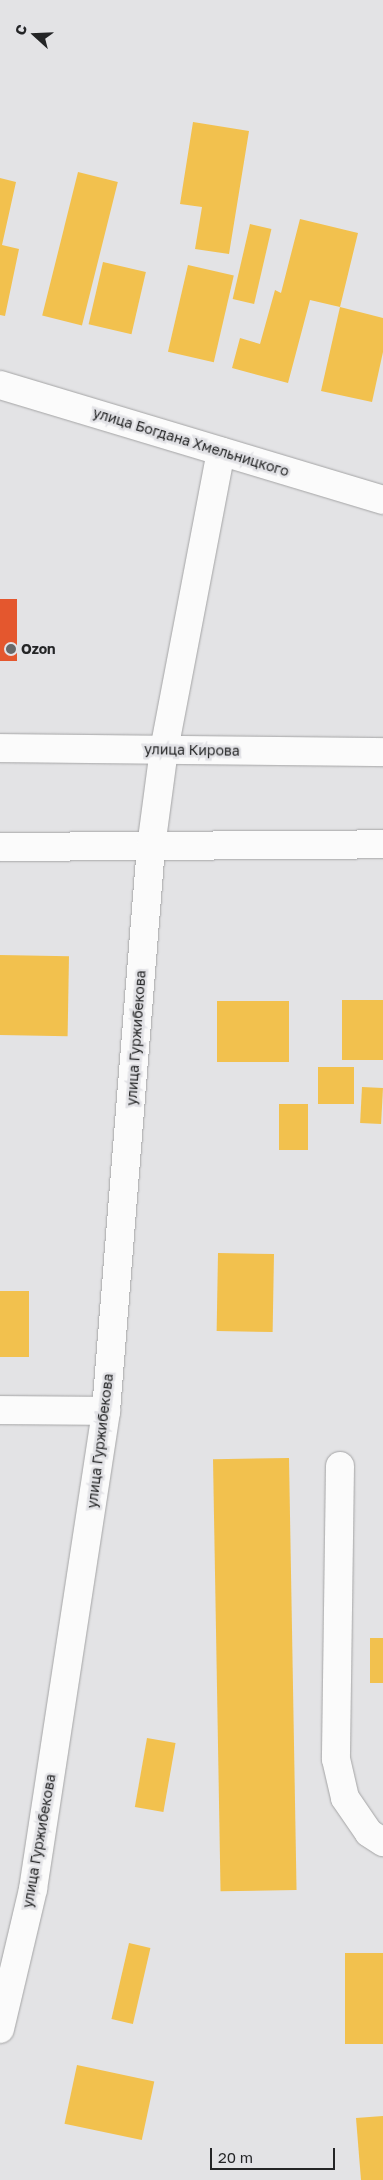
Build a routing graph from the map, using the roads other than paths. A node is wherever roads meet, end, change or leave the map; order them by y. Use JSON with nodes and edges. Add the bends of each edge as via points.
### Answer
{"nodes":[{"id":1,"x":0,"y":385,"type":"edge"},
{"id":2,"x":221,"y":451,"type":"junction"},
{"id":3,"x":383,"y":500,"type":"edge"},
{"id":4,"x":0,"y":748,"type":"edge"},
{"id":5,"x":164,"y":750,"type":"junction"},
{"id":6,"x":383,"y":752,"type":"edge"},
{"id":7,"x":383,"y":844,"type":"edge"},
{"id":8,"x":0,"y":847,"type":"edge"},
{"id":9,"x":151,"y":847,"type":"junction"},
{"id":10,"x":0,"y":1410,"type":"edge"},
{"id":11,"x":106,"y":1411,"type":"junction"},
{"id":12,"x":340,"y":1466,"type":"dead end"},
{"id":13,"x":383,"y":1842,"type":"edge"},
{"id":14,"x":0,"y":2027,"type":"edge"}],
"edges":[{"from":1,"to":2,"type":"street","name":"улица Богдана Хмельницкого"},
{"from":2,"to":3,"type":"street","name":"улица Богдана Хмельницкого"},
{"from":2,"to":5,"type":"street","name":"улица Гуржибекова"},
{"from":4,"to":5,"type":"street","name":"улица Кирова"},
{"from":5,"to":6,"type":"street","name":"улица Кирова"},
{"from":5,"to":9,"type":"street","name":"улица Гуржибекова"},
{"from":7,"to":9,"type":"street"},
{"from":8,"to":9,"type":"street"},
{"from":9,"to":11,"type":"street","name":"улица Гуржибекова"},
{"from":10,"to":11,"type":"street"},
{"from":11,"to":14,"type":"street","name":"улица Гуржибекова","via":[[33,1889]]},
{"from":12,"to":13,"type":"street","via":[[336,1758],[345,1798],[369,1833]]}]}
